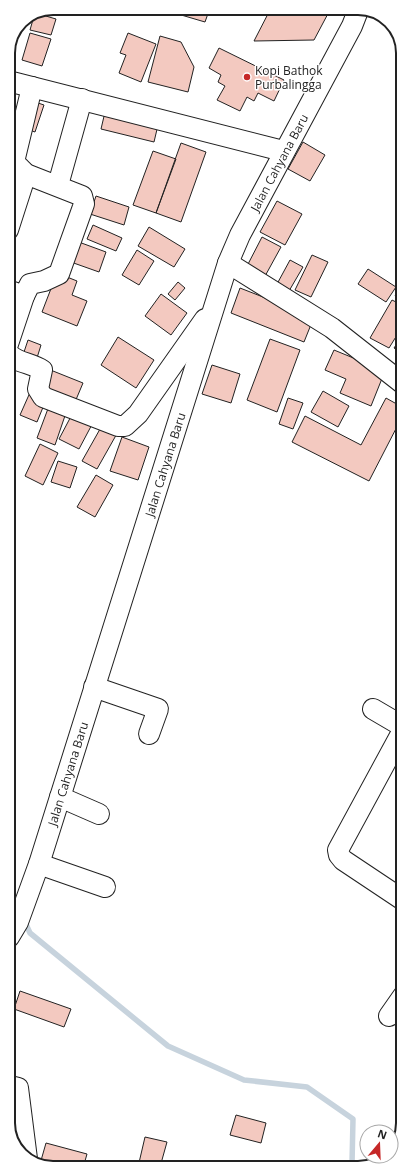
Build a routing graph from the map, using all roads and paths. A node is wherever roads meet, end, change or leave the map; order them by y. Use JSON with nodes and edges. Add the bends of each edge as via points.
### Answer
{"nodes":[{"id":1,"x":356,"y":15,"type":"edge"},
{"id":2,"x":15,"y":83,"type":"edge"},
{"id":3,"x":32,"y":87,"type":"junction"},
{"id":4,"x":82,"y":99,"type":"junction"},
{"id":5,"x":283,"y":151,"type":"junction"},
{"id":6,"x":15,"y":155,"type":"edge"},
{"id":7,"x":15,"y":162,"type":"edge"},
{"id":8,"x":26,"y":174,"type":"junction"},
{"id":9,"x":58,"y":185,"type":"junction"},
{"id":10,"x":15,"y":208,"type":"edge"},
{"id":11,"x":228,"y":263,"type":"junction"},
{"id":12,"x":16,"y":293,"type":"edge"},
{"id":13,"x":215,"y":305,"type":"junction"},
{"id":14,"x":15,"y":360,"type":"edge"},
{"id":15,"x":396,"y":378,"type":"edge"},
{"id":16,"x":94,"y":687,"type":"junction"},
{"id":17,"x":373,"y":709,"type":"dead end"},
{"id":18,"x":396,"y":722,"type":"edge"},
{"id":19,"x":149,"y":734,"type":"dead end"},
{"id":20,"x":396,"y":743,"type":"edge"},
{"id":21,"x":60,"y":797,"type":"junction"},
{"id":22,"x":99,"y":814,"type":"dead end"},
{"id":23,"x":39,"y":864,"type":"junction"},
{"id":24,"x":105,"y":887,"type":"dead end"},
{"id":25,"x":396,"y":895,"type":"edge"},
{"id":26,"x":15,"y":927,"type":"edge"},
{"id":27,"x":396,"y":1006,"type":"edge"},
{"id":28,"x":389,"y":1016,"type":"dead end"},
{"id":29,"x":15,"y":1087,"type":"edge"},
{"id":30,"x":26,"y":1149,"type":"edge"}],
"edges":[{"from":1,"to":5,"type":"street","name":"Jalan Cahyana Baru"},
{"from":2,"to":3,"type":"street"},
{"from":3,"to":4,"type":"street"},
{"from":3,"to":6,"type":"street"},
{"from":4,"to":5,"type":"street"},
{"from":4,"to":9,"type":"street"},
{"from":5,"to":11,"type":"street","name":"Jalan Cahyana Baru"},
{"from":7,"to":8,"type":"street"},
{"from":8,"to":9,"type":"street"},
{"from":8,"to":10,"type":"street"},
{"from":9,"to":12,"type":"street","via":[[82,196],[84,200],[61,272],[57,276],[30,284]]},
{"from":11,"to":13,"type":"street","name":"Jalan Cahyana Baru"},
{"from":11,"to":15,"type":"street","via":[[332,328]]},
{"from":13,"to":14,"type":"street","via":[[138,414],[125,426],[118,426],[43,397],[38,389],[42,370]]},
{"from":13,"to":16,"type":"street","name":"Jalan Cahyana Baru"},
{"from":16,"to":19,"type":"street","via":[[158,709]]},
{"from":16,"to":21,"type":"street","name":"Jalan Cahyana Baru"},
{"from":17,"to":18,"type":"street"},
{"from":20,"to":25,"type":"street","via":[[338,850],[344,860]]},
{"from":21,"to":22,"type":"street"},
{"from":21,"to":23,"type":"street","name":"Jalan Cahyana Baru"},
{"from":23,"to":24,"type":"street"},
{"from":23,"to":26,"type":"street","name":"Jalan Cahyana Baru"},
{"from":27,"to":28,"type":"street"},
{"from":29,"to":30,"type":"street","via":[[18,1088]]}]}
